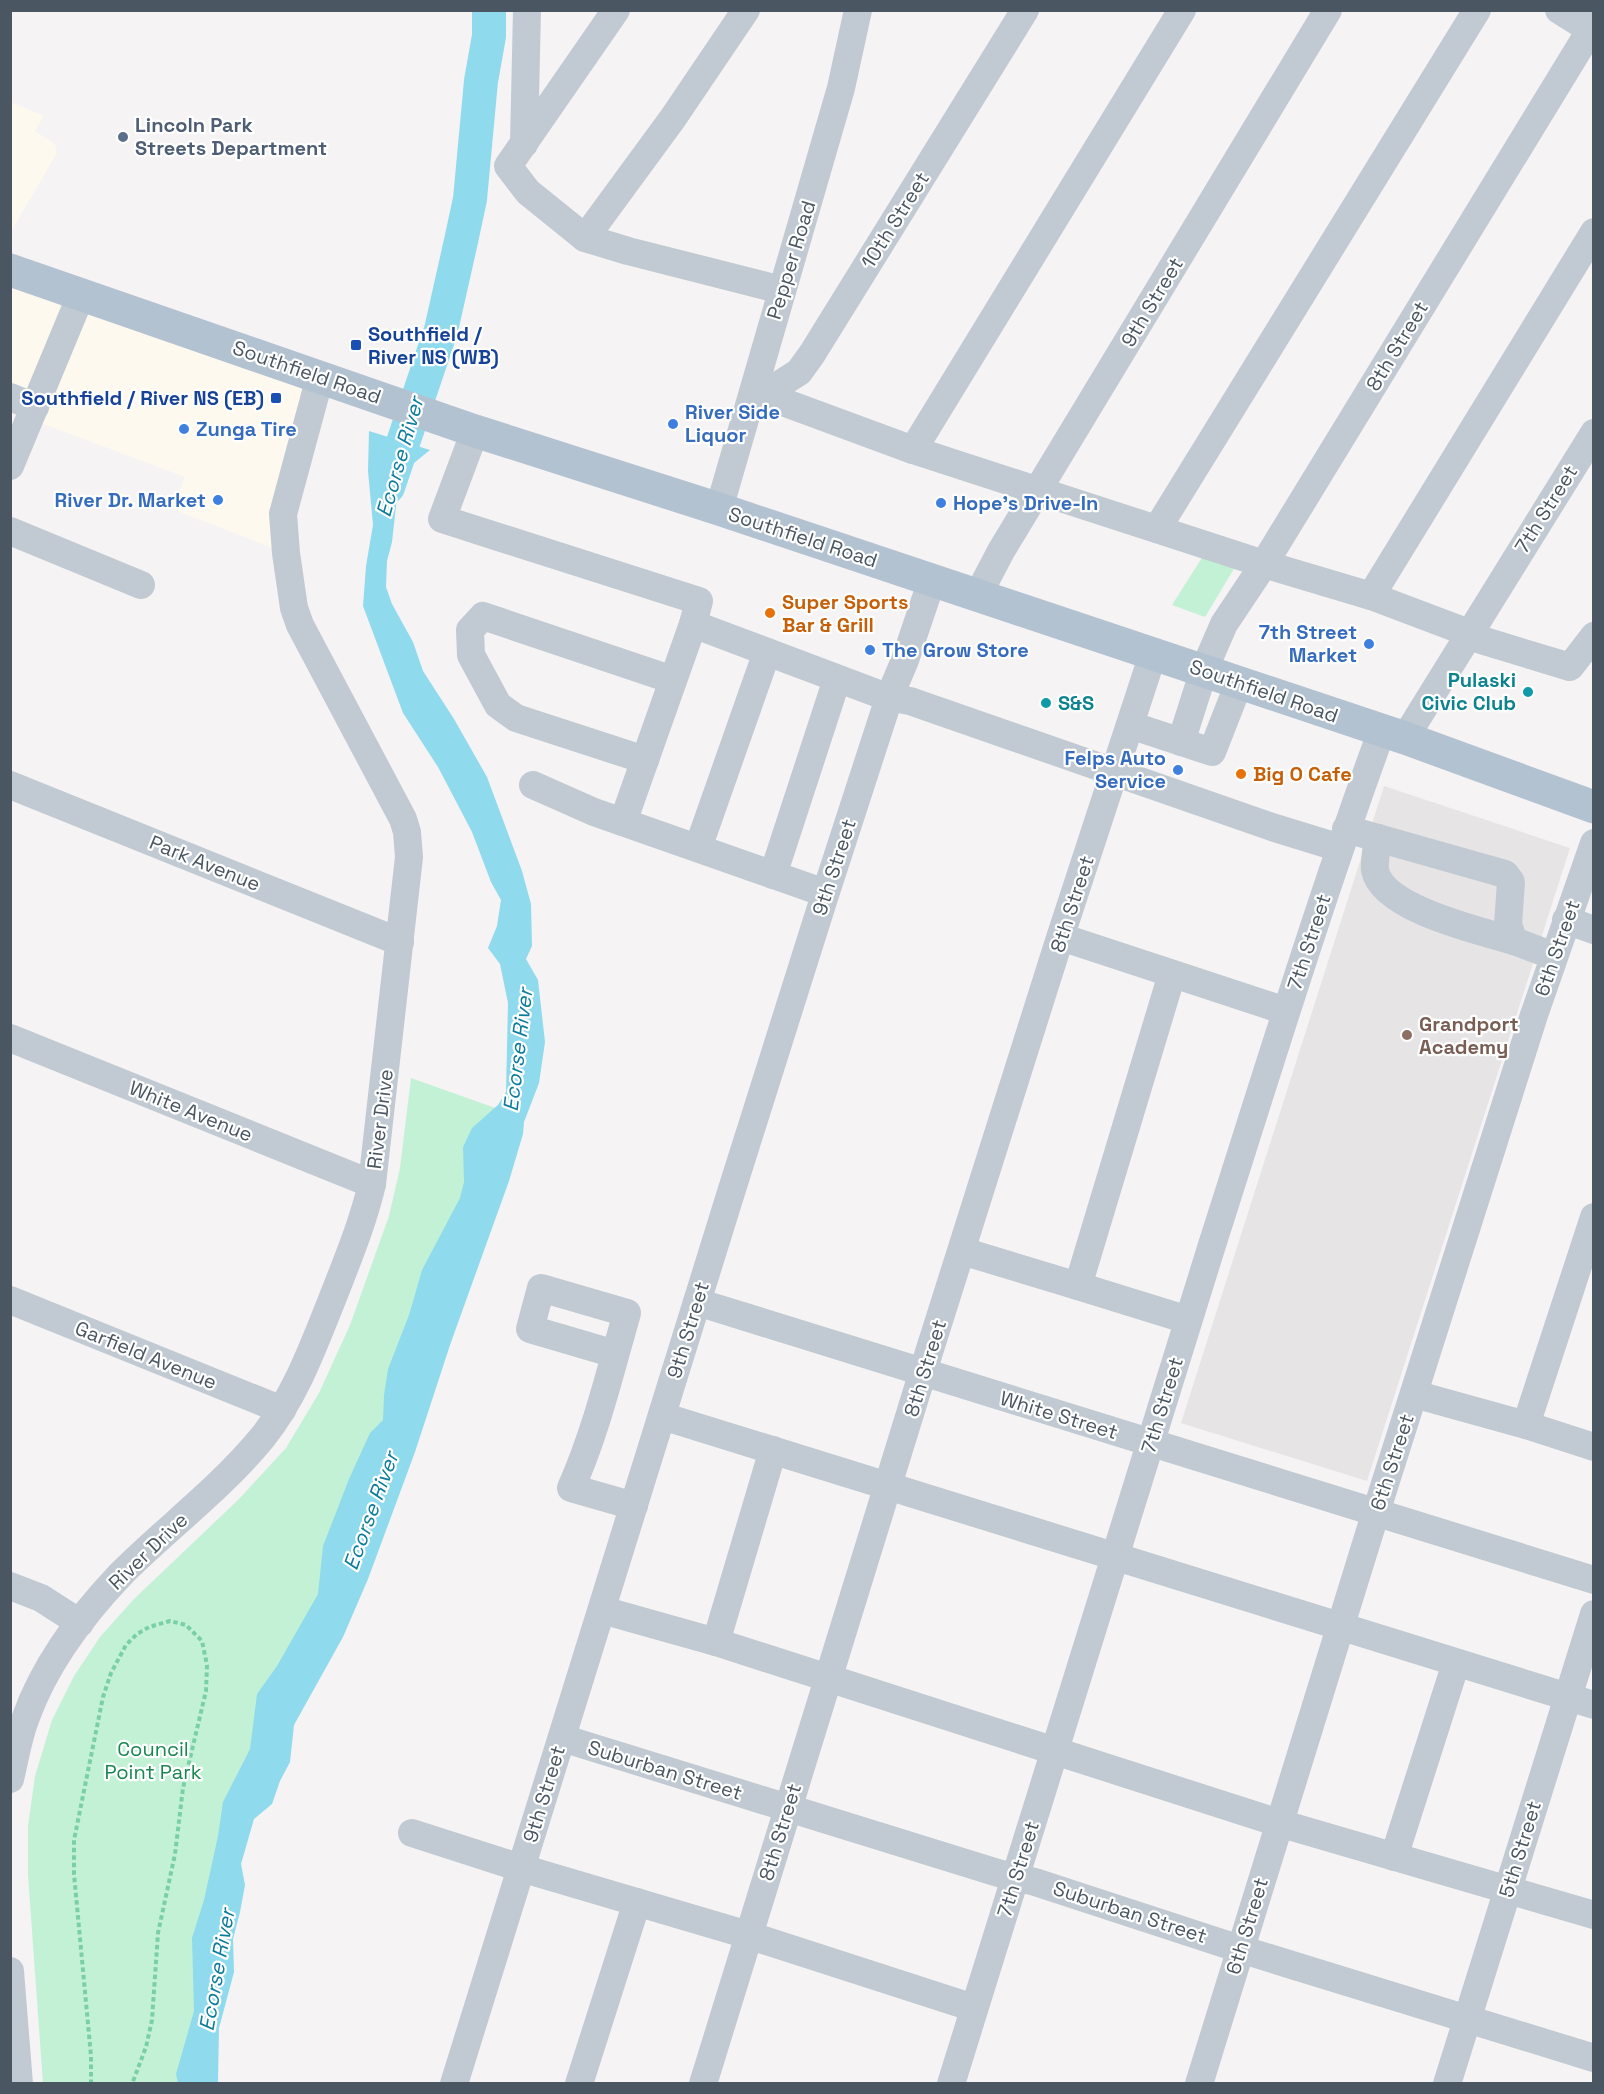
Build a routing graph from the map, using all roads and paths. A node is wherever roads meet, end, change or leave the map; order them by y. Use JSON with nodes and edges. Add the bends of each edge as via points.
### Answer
{"nodes":[{"id":1,"x":527,"y":10,"type":"edge"},
{"id":2,"x":616,"y":10,"type":"edge"},
{"id":3,"x":746,"y":10,"type":"edge"},
{"id":4,"x":858,"y":10,"type":"edge"},
{"id":5,"x":1025,"y":10,"type":"edge"},
{"id":6,"x":1182,"y":10,"type":"edge"},
{"id":7,"x":1328,"y":10,"type":"edge"},
{"id":8,"x":1477,"y":10,"type":"edge"},
{"id":9,"x":1558,"y":10,"type":"edge"},
{"id":10,"x":1592,"y":29,"type":"edge"},
{"id":11,"x":524,"y":144,"type":"junction"},
{"id":12,"x":1593,"y":232,"type":"edge"},
{"id":13,"x":585,"y":238,"type":"junction"},
{"id":14,"x":10,"y":270,"type":"edge"},
{"id":15,"x":782,"y":290,"type":"junction"},
{"id":16,"x":81,"y":295,"type":"junction"},
{"id":17,"x":320,"y":377,"type":"junction"},
{"id":18,"x":23,"y":402,"type":"edge"},
{"id":19,"x":755,"y":402,"type":"junction"},
{"id":20,"x":460,"y":425,"type":"junction"},
{"id":21,"x":1593,"y":434,"type":"edge"},
{"id":22,"x":913,"y":450,"type":"junction"},
{"id":23,"x":10,"y":466,"type":"edge"},
{"id":24,"x":1038,"y":490,"type":"junction"},
{"id":25,"x":719,"y":509,"type":"junction"},
{"id":26,"x":1156,"y":529,"type":"junction"},
{"id":27,"x":10,"y":531,"type":"edge"},
{"id":28,"x":1264,"y":564,"type":"junction"},
{"id":29,"x":932,"y":580,"type":"junction"},
{"id":30,"x":141,"y":585,"type":"dead end"},
{"id":31,"x":978,"y":595,"type":"junction"},
{"id":32,"x":1371,"y":596,"type":"junction"},
{"id":33,"x":693,"y":624,"type":"junction"},
{"id":34,"x":1468,"y":634,"type":"junction"},
{"id":35,"x":1593,"y":636,"type":"edge"},
{"id":36,"x":767,"y":652,"type":"junction"},
{"id":37,"x":1154,"y":654,"type":"junction"},
{"id":38,"x":1204,"y":670,"type":"junction"},
{"id":39,"x":837,"y":679,"type":"junction"},
{"id":40,"x":673,"y":680,"type":"junction"},
{"id":41,"x":1239,"y":683,"type":"junction"},
{"id":42,"x":890,"y":698,"type":"junction"},
{"id":43,"x":1130,"y":725,"type":"junction"},
{"id":44,"x":1394,"y":734,"type":"junction"},
{"id":45,"x":1181,"y":742,"type":"junction"},
{"id":46,"x":645,"y":760,"type":"junction"},
{"id":47,"x":1115,"y":772,"type":"junction"},
{"id":48,"x":10,"y":785,"type":"edge"},
{"id":49,"x":534,"y":785,"type":"dead end"},
{"id":50,"x":1593,"y":807,"type":"edge"},
{"id":51,"x":623,"y":822,"type":"junction"},
{"id":52,"x":1343,"y":838,"type":"junction"},
{"id":53,"x":1378,"y":838,"type":"junction"},
{"id":54,"x":1593,"y":843,"type":"edge"},
{"id":55,"x":698,"y":848,"type":"junction"},
{"id":56,"x":773,"y":875,"type":"junction"},
{"id":57,"x":825,"y":893,"type":"junction"},
{"id":58,"x":1566,"y":920,"type":"junction"},
{"id":59,"x":1593,"y":930,"type":"edge"},
{"id":60,"x":1061,"y":937,"type":"junction"},
{"id":61,"x":1514,"y":941,"type":"junction"},
{"id":62,"x":400,"y":942,"type":"junction"},
{"id":63,"x":1554,"y":956,"type":"junction"},
{"id":64,"x":1172,"y":974,"type":"junction"},
{"id":65,"x":1286,"y":1011,"type":"junction"},
{"id":66,"x":10,"y":1038,"type":"edge"},
{"id":67,"x":372,"y":1184,"type":"junction"},
{"id":68,"x":1593,"y":1217,"type":"edge"},
{"id":69,"x":962,"y":1251,"type":"junction"},
{"id":70,"x":1078,"y":1286,"type":"junction"},
{"id":71,"x":10,"y":1300,"type":"edge"},
{"id":72,"x":697,"y":1302,"type":"junction"},
{"id":73,"x":1188,"y":1320,"type":"junction"},
{"id":74,"x":615,"y":1354,"type":"dead end"},
{"id":75,"x":923,"y":1372,"type":"junction"},
{"id":76,"x":1414,"y":1394,"type":"junction"},
{"id":77,"x":282,"y":1410,"type":"junction"},
{"id":78,"x":662,"y":1416,"type":"junction"},
{"id":79,"x":1526,"y":1425,"type":"junction"},
{"id":80,"x":1150,"y":1443,"type":"junction"},
{"id":81,"x":1593,"y":1448,"type":"edge"},
{"id":82,"x":773,"y":1450,"type":"junction"},
{"id":83,"x":888,"y":1485,"type":"junction"},
{"id":84,"x":634,"y":1506,"type":"junction"},
{"id":85,"x":1376,"y":1512,"type":"junction"},
{"id":86,"x":1114,"y":1556,"type":"junction"},
{"id":87,"x":1593,"y":1580,"type":"edge"},
{"id":88,"x":10,"y":1586,"type":"edge"},
{"id":89,"x":602,"y":1610,"type":"junction"},
{"id":90,"x":1593,"y":1614,"type":"edge"},
{"id":91,"x":80,"y":1623,"type":"junction"},
{"id":92,"x":1340,"y":1627,"type":"junction"},
{"id":93,"x":717,"y":1642,"type":"junction"},
{"id":94,"x":1456,"y":1663,"type":"junction"},
{"id":95,"x":828,"y":1679,"type":"junction"},
{"id":96,"x":1580,"y":1701,"type":"edge"},
{"id":97,"x":562,"y":1738,"type":"junction"},
{"id":98,"x":1054,"y":1750,"type":"junction"},
{"id":99,"x":10,"y":1779,"type":"edge"},
{"id":100,"x":788,"y":1808,"type":"junction"},
{"id":101,"x":1279,"y":1823,"type":"junction"},
{"id":102,"x":412,"y":1833,"type":"dead end"},
{"id":103,"x":1394,"y":1857,"type":"junction"},
{"id":104,"x":521,"y":1868,"type":"junction"},
{"id":105,"x":1015,"y":1879,"type":"junction"},
{"id":106,"x":1507,"y":1891,"type":"junction"},
{"id":107,"x":638,"y":1902,"type":"junction"},
{"id":108,"x":1593,"y":1915,"type":"edge"},
{"id":109,"x":748,"y":1935,"type":"junction"},
{"id":110,"x":1240,"y":1948,"type":"junction"},
{"id":111,"x":10,"y":1971,"type":"edge"},
{"id":112,"x":975,"y":2008,"type":"junction"},
{"id":113,"x":1467,"y":2018,"type":"junction"},
{"id":114,"x":1593,"y":2058,"type":"edge"},
{"id":115,"x":1207,"y":2081,"type":"edge"},
{"id":116,"x":19,"y":2084,"type":"edge"},
{"id":117,"x":91,"y":2084,"type":"edge"},
{"id":118,"x":132,"y":2084,"type":"edge"},
{"id":119,"x":454,"y":2084,"type":"edge"},
{"id":120,"x":579,"y":2084,"type":"edge"},
{"id":121,"x":703,"y":2084,"type":"edge"},
{"id":122,"x":951,"y":2084,"type":"edge"},
{"id":123,"x":1447,"y":2084,"type":"edge"}],
"edges":[{"from":1,"to":11,"type":"street"},
{"from":2,"to":11,"type":"street"},
{"from":3,"to":13,"type":"street"},
{"from":4,"to":15,"type":"street","name":"Pepper Road","via":[[841,88]]},
{"from":5,"to":19,"type":"street","name":"10th Street","via":[[812,354],[799,372]]},
{"from":6,"to":22,"type":"street"},
{"from":7,"to":24,"type":"street","name":"9th Street"},
{"from":8,"to":26,"type":"street"},
{"from":9,"to":10,"type":"street"},
{"from":10,"to":28,"type":"street","name":"8th Street"},
{"from":11,"to":13,"type":"street","via":[[508,166],[528,192]]},
{"from":12,"to":32,"type":"street"},
{"from":13,"to":15,"type":"street"},
{"from":14,"to":16,"type":"main road","name":"Southfield Road"},
{"from":15,"to":19,"type":"street","name":"Pepper Road"},
{"from":16,"to":17,"type":"main road","name":"Southfield Road"},
{"from":16,"to":18,"type":"street"},
{"from":17,"to":20,"type":"main road","name":"Southfield Road"},
{"from":17,"to":62,"type":"street","name":"River Drive","via":[[284,505],[286,552],[300,625],[407,832],[408,867]]},
{"from":18,"to":23,"type":"street"},
{"from":19,"to":22,"type":"street"},
{"from":19,"to":25,"type":"street","name":"Pepper Road"},
{"from":20,"to":25,"type":"main road","name":"Southfield Road"},
{"from":20,"to":33,"type":"street","via":[[442,519],[699,601]]},
{"from":21,"to":34,"type":"street","name":"7th Street"},
{"from":22,"to":24,"type":"street"},
{"from":24,"to":26,"type":"street"},
{"from":24,"to":31,"type":"street","name":"9th Street"},
{"from":25,"to":29,"type":"main road","name":"Southfield Road"},
{"from":26,"to":28,"type":"street"},
{"from":27,"to":30,"type":"street"},
{"from":28,"to":32,"type":"street"},
{"from":28,"to":38,"type":"street","name":"8th Street","via":[[1224,624]]},
{"from":29,"to":31,"type":"main road","name":"Southfield Road"},
{"from":29,"to":42,"type":"street","name":"9th Street"},
{"from":31,"to":37,"type":"main road","name":"Southfield Road"},
{"from":32,"to":34,"type":"street"},
{"from":33,"to":36,"type":"street"},
{"from":33,"to":40,"type":"street"},
{"from":34,"to":35,"type":"street","via":[[1570,667]]},
{"from":34,"to":44,"type":"street","name":"7th Street"},
{"from":36,"to":39,"type":"street"},
{"from":36,"to":55,"type":"street"},
{"from":37,"to":38,"type":"main road","name":"Southfield Road"},
{"from":37,"to":43,"type":"street","name":"8th Street"},
{"from":38,"to":41,"type":"main road","name":"Southfield Road"},
{"from":38,"to":45,"type":"street","name":"8th Street"},
{"from":39,"to":42,"type":"street"},
{"from":39,"to":56,"type":"street"},
{"from":40,"to":46,"type":"street"},
{"from":40,"to":46,"type":"street","via":[[483,616],[471,630],[471,655],[498,705],[516,718]]},
{"from":41,"to":44,"type":"main road","name":"Southfield Road"},
{"from":41,"to":45,"type":"street","via":[[1212,752]]},
{"from":42,"to":47,"type":"street","via":[[910,701]]},
{"from":42,"to":57,"type":"street","name":"9th Street"},
{"from":43,"to":45,"type":"street"},
{"from":43,"to":47,"type":"street","name":"8th Street"},
{"from":44,"to":50,"type":"main road","name":"Southfield Road"},
{"from":44,"to":52,"type":"street","name":"7th Street"},
{"from":46,"to":51,"type":"street"},
{"from":47,"to":52,"type":"street","via":[[1275,828]]},
{"from":47,"to":60,"type":"street","name":"8th Street"},
{"from":48,"to":62,"type":"street","name":"Park Avenue"},
{"from":49,"to":51,"type":"street"},
{"from":51,"to":55,"type":"street"},
{"from":52,"to":53,"type":"street"},
{"from":52,"to":65,"type":"street","name":"7th Street"},
{"from":53,"to":61,"type":"street","via":[[1375,871],[1387,892],[1420,911]]},
{"from":53,"to":61,"type":"street","via":[[1505,874],[1511,882],[1508,925]]},
{"from":54,"to":58,"type":"street","name":"6th Street"},
{"from":55,"to":56,"type":"street"},
{"from":56,"to":57,"type":"street"},
{"from":57,"to":72,"type":"street","name":"9th Street"},
{"from":58,"to":59,"type":"street"},
{"from":58,"to":63,"type":"street","name":"6th Street"},
{"from":60,"to":64,"type":"street"},
{"from":60,"to":69,"type":"street","name":"8th Street"},
{"from":61,"to":63,"type":"street"},
{"from":62,"to":67,"type":"street","name":"River Drive"},
{"from":63,"to":76,"type":"street","name":"6th Street"},
{"from":64,"to":65,"type":"street"},
{"from":64,"to":70,"type":"street"},
{"from":65,"to":73,"type":"street","name":"7th Street"},
{"from":66,"to":67,"type":"street","name":"White Avenue"},
{"from":67,"to":77,"type":"street","name":"River Drive","via":[[363,1220],[326,1314]]},
{"from":68,"to":79,"type":"street"},
{"from":69,"to":70,"type":"street"},
{"from":69,"to":75,"type":"street","name":"8th Street"},
{"from":70,"to":73,"type":"street"},
{"from":71,"to":77,"type":"street","name":"Garfield Avenue"},
{"from":72,"to":75,"type":"street","name":"White Street"},
{"from":72,"to":78,"type":"street","name":"9th Street"},
{"from":73,"to":80,"type":"street","name":"7th Street"},
{"from":74,"to":84,"type":"street","via":[[585,1456],[571,1488]]},
{"from":75,"to":80,"type":"street","name":"White Street"},
{"from":75,"to":83,"type":"street","name":"8th Street"},
{"from":76,"to":79,"type":"street"},
{"from":76,"to":85,"type":"street","name":"6th Street"},
{"from":77,"to":91,"type":"street","name":"River Drive","via":[[230,1474],[122,1574]]},
{"from":78,"to":82,"type":"street"},
{"from":78,"to":84,"type":"street","name":"9th Street"},
{"from":79,"to":81,"type":"street"},
{"from":80,"to":85,"type":"street","name":"White Street"},
{"from":80,"to":86,"type":"street","name":"7th Street"},
{"from":82,"to":83,"type":"street"},
{"from":82,"to":93,"type":"street"},
{"from":83,"to":86,"type":"street"},
{"from":83,"to":95,"type":"street","name":"8th Street"},
{"from":84,"to":89,"type":"street","name":"9th Street"},
{"from":85,"to":87,"type":"street","name":"White Street"},
{"from":85,"to":92,"type":"street","name":"6th Street"},
{"from":86,"to":92,"type":"street"},
{"from":86,"to":98,"type":"street","name":"7th Street"},
{"from":88,"to":91,"type":"street","via":[[41,1598]]},
{"from":89,"to":93,"type":"street"},
{"from":89,"to":97,"type":"street","name":"9th Street"},
{"from":90,"to":96,"type":"street","name":"5th Street"},
{"from":91,"to":99,"type":"street","name":"River Drive","via":[[39,1685],[25,1718]]},
{"from":92,"to":94,"type":"street"},
{"from":92,"to":101,"type":"street","name":"6th Street"},
{"from":93,"to":95,"type":"street"},
{"from":94,"to":96,"type":"street"},
{"from":94,"to":103,"type":"street"},
{"from":95,"to":98,"type":"street"},
{"from":95,"to":100,"type":"street","name":"8th Street"},
{"from":96,"to":106,"type":"street","name":"5th Street"},
{"from":97,"to":100,"type":"street","name":"Suburban Street"},
{"from":97,"to":104,"type":"street","name":"9th Street"},
{"from":98,"to":101,"type":"street"},
{"from":98,"to":105,"type":"street","name":"7th Street"},
{"from":100,"to":105,"type":"street","name":"Suburban Street"},
{"from":100,"to":109,"type":"street","name":"8th Street"},
{"from":101,"to":103,"type":"street"},
{"from":101,"to":110,"type":"street","name":"6th Street"},
{"from":102,"to":104,"type":"street"},
{"from":103,"to":106,"type":"street"},
{"from":104,"to":107,"type":"street"},
{"from":104,"to":119,"type":"street","name":"9th Street"},
{"from":105,"to":110,"type":"street","name":"Suburban Street"},
{"from":105,"to":112,"type":"street","name":"7th Street"},
{"from":106,"to":108,"type":"street"},
{"from":106,"to":113,"type":"street","name":"5th Street"},
{"from":107,"to":109,"type":"street"},
{"from":107,"to":120,"type":"street"},
{"from":109,"to":112,"type":"street"},
{"from":109,"to":121,"type":"street","name":"8th Street"},
{"from":110,"to":113,"type":"street","name":"Suburban Street"},
{"from":110,"to":115,"type":"street","name":"6th Street"},
{"from":111,"to":116,"type":"street"},
{"from":112,"to":122,"type":"street","name":"7th Street"},
{"from":113,"to":114,"type":"street","name":"Suburban Street"},
{"from":113,"to":123,"type":"street","name":"5th Street"},
{"from":117,"to":118,"type":"path","via":[[74,1874],[75,1840],[111,1673],[126,1645],[137,1634],[170,1621],[186,1625],[202,1641],[207,1665],[206,1691],[183,1788],[175,1854],[158,1933],[152,2020]]}]}
